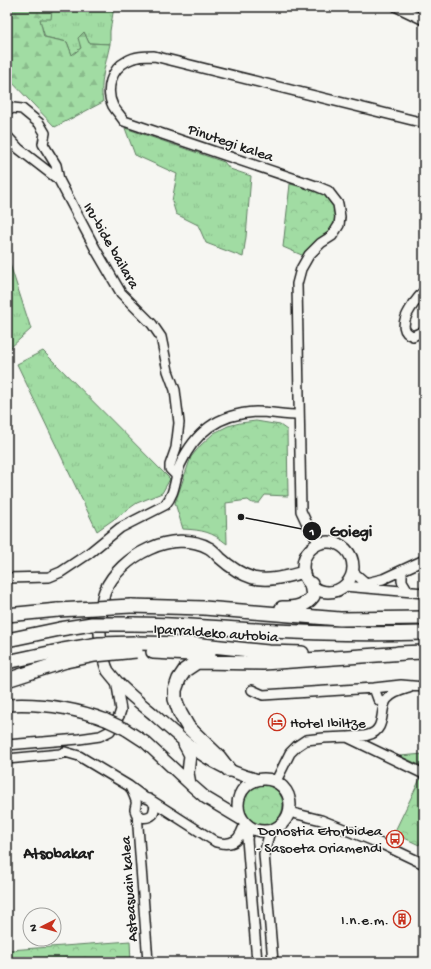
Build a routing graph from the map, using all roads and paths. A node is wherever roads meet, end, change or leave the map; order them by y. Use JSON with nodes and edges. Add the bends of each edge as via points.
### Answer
{"nodes":[{"id":1,"x":397,"y":7,"type":"edge"},
{"id":2,"x":424,"y":20,"type":"edge"},
{"id":3,"x":7,"y":110,"type":"edge"},
{"id":4,"x":424,"y":123,"type":"edge"},
{"id":5,"x":7,"y":136,"type":"edge"},
{"id":6,"x":59,"y":180,"type":"junction"},
{"id":7,"x":424,"y":291,"type":"edge"},
{"id":8,"x":424,"y":331,"type":"edge"},
{"id":9,"x":299,"y":415,"type":"junction"},
{"id":10,"x":177,"y":476,"type":"junction"},
{"id":11,"x":319,"y":543,"type":"junction"},
{"id":12,"x":424,"y":560,"type":"edge"},
{"id":13,"x":402,"y":571,"type":"junction"},
{"id":14,"x":304,"y":572,"type":"junction"},
{"id":15,"x":353,"y":572,"type":"junction"},
{"id":16,"x":7,"y":578,"type":"edge"},
{"id":17,"x":366,"y":583,"type":"junction"},
{"id":18,"x":311,"y":584,"type":"junction"},
{"id":19,"x":344,"y":586,"type":"junction"},
{"id":20,"x":408,"y":591,"type":"junction"},
{"id":21,"x":424,"y":593,"type":"edge"},
{"id":22,"x":204,"y":608,"type":"junction"},
{"id":23,"x":7,"y":615,"type":"edge"},
{"id":24,"x":424,"y":618,"type":"edge"},
{"id":25,"x":424,"y":634,"type":"edge"},
{"id":26,"x":7,"y":640,"type":"edge"},
{"id":27,"x":136,"y":647,"type":"junction"},
{"id":28,"x":424,"y":652,"type":"edge"},
{"id":29,"x":405,"y":653,"type":"junction"},
{"id":30,"x":65,"y":656,"type":"junction"},
{"id":31,"x":299,"y":660,"type":"junction"},
{"id":32,"x":7,"y":662,"type":"edge"},
{"id":33,"x":7,"y":680,"type":"edge"},
{"id":34,"x":116,"y":680,"type":"junction"},
{"id":35,"x":421,"y":686,"type":"edge"},
{"id":36,"x":374,"y":688,"type":"junction"},
{"id":37,"x":252,"y":690,"type":"dead end"},
{"id":38,"x":7,"y":705,"type":"edge"},
{"id":39,"x":384,"y":705,"type":"junction"},
{"id":40,"x":347,"y":737,"type":"junction"},
{"id":41,"x":62,"y":740,"type":"junction"},
{"id":42,"x":183,"y":742,"type":"junction"},
{"id":43,"x":7,"y":745,"type":"edge"},
{"id":44,"x":65,"y":752,"type":"junction"},
{"id":45,"x":7,"y":759,"type":"edge"},
{"id":46,"x":229,"y":770,"type":"junction"},
{"id":47,"x":424,"y":774,"type":"edge"},
{"id":48,"x":255,"y":779,"type":"junction"},
{"id":49,"x":276,"y":781,"type":"junction"},
{"id":50,"x":190,"y":784,"type":"junction"},
{"id":51,"x":144,"y":800,"type":"junction"},
{"id":52,"x":290,"y":812,"type":"junction"},
{"id":53,"x":137,"y":814,"type":"junction"},
{"id":54,"x":245,"y":823,"type":"junction"},
{"id":55,"x":270,"y":831,"type":"junction"},
{"id":56,"x":424,"y":864,"type":"edge"},
{"id":57,"x":148,"y":962,"type":"edge"},
{"id":58,"x":257,"y":962,"type":"edge"},
{"id":59,"x":273,"y":962,"type":"edge"}],
"edges":[{"from":1,"to":2,"type":"street"},
{"from":3,"to":6,"type":"street","name":"Iru-bide bailara","via":[[22,109],[39,123],[45,133],[43,144],[56,165]]},
{"from":4,"to":9,"type":"street","name":"Pinutegi kalea","via":[[154,56],[127,60],[117,68],[110,82],[109,93],[113,106],[124,121],[316,186],[328,191],[338,204],[339,225],[332,236],[309,255],[296,284]]},
{"from":5,"to":6,"type":"street","name":"Iru-bide bailara","via":[[19,149]]},
{"from":6,"to":10,"type":"street","name":"Iru-bide bailara","via":[[121,293],[152,324],[160,337],[176,396],[179,423],[170,469]]},
{"from":7,"to":8,"type":"street","via":[[410,308],[404,326],[408,335],[413,336]]},
{"from":9,"to":10,"type":"street","via":[[242,413],[215,423],[202,431],[191,444]]},
{"from":9,"to":11,"type":"street","name":"Pinutegi kalea","via":[[301,511]]},
{"from":10,"to":16,"type":"street","via":[[171,499],[165,505],[120,528],[72,565],[49,576]]},
{"from":11,"to":14,"type":"main road","via":[[308,552],[303,565]]},
{"from":11,"to":15,"type":"main road","via":[[334,542],[342,545],[351,557]]},
{"from":12,"to":13,"type":"street"},
{"from":13,"to":17,"type":"street"},
{"from":13,"to":20,"type":"street","via":[[402,581]]},
{"from":14,"to":18,"type":"main road"},
{"from":14,"to":34,"type":"main road","via":[[272,579],[254,578],[233,570],[210,548],[194,542],[177,541],[144,551],[122,567],[104,592],[100,629],[105,664]]},
{"from":15,"to":17,"type":"street"},
{"from":15,"to":19,"type":"main road"},
{"from":17,"to":20,"type":"street"},
{"from":18,"to":19,"type":"main road","via":[[316,589],[331,592]]},
{"from":18,"to":22,"type":"highway","via":[[313,596],[308,603],[295,608],[220,605]]},
{"from":19,"to":20,"type":"street"},
{"from":20,"to":21,"type":"street"},
{"from":22,"to":23,"type":"highway","bridge":true,"via":[[131,606]]},
{"from":22,"to":24,"type":"highway","via":[[340,619]]},
{"from":25,"to":26,"type":"highway","name":"Iparraldeko autobia","bridge":true,"via":[[316,633],[170,624],[92,624]]},
{"from":27,"to":29,"type":"highway","name":"Iparraldeko autobia","via":[[193,644],[268,652]]},
{"from":27,"to":30,"type":"highway","name":"Iparraldeko autobia","bridge":true,"via":[[99,644]]},
{"from":27,"to":31,"type":"highway"},
{"from":28,"to":29,"type":"highway","name":"Iparraldeko autobia"},
{"from":29,"to":31,"type":"highway"},
{"from":30,"to":32,"type":"highway","name":"Iparraldeko autobia"},
{"from":30,"to":33,"type":"highway"},
{"from":31,"to":46,"type":"highway","via":[[263,664],[197,662],[185,670],[179,679],[175,699],[180,713],[188,727]]},
{"from":34,"to":41,"type":"street","via":[[121,710],[110,731],[100,736]]},
{"from":34,"to":42,"type":"main road"},
{"from":35,"to":36,"type":"street","via":[[401,684]]},
{"from":35,"to":39,"type":"street","via":[[399,690],[388,698]]},
{"from":36,"to":37,"type":"street","via":[[263,695]]},
{"from":36,"to":39,"type":"street","via":[[378,699]]},
{"from":38,"to":50,"type":"main road","bridge":true,"via":[[29,704],[61,708],[85,712],[106,720],[145,742]]},
{"from":39,"to":40,"type":"street","via":[[377,729],[370,735]]},
{"from":40,"to":47,"type":"street"},
{"from":40,"to":49,"type":"street","via":[[306,740],[290,753]]},
{"from":41,"to":43,"type":"street"},
{"from":41,"to":44,"type":"street","via":[[66,744]]},
{"from":42,"to":46,"type":"main road"},
{"from":42,"to":50,"type":"main road","via":[[190,755]]},
{"from":44,"to":45,"type":"street"},
{"from":44,"to":51,"type":"street","via":[[79,756],[130,787]]},
{"from":46,"to":48,"type":"main road"},
{"from":48,"to":49,"type":"main road","via":[[268,778]]},
{"from":48,"to":54,"type":"main road","via":[[244,787],[239,795],[237,806]]},
{"from":49,"to":52,"type":"main road","via":[[285,788],[290,801]]},
{"from":50,"to":54,"type":"main road","via":[[206,798]]},
{"from":51,"to":53,"type":"street","name":"Asteasuain kalea","via":[[135,810]]},
{"from":51,"to":53,"type":"street","name":"Asteasuain kalea","via":[[155,808],[151,816],[144,818]]},
{"from":51,"to":54,"type":"street","via":[[225,845],[241,835]]},
{"from":52,"to":55,"type":"main road","via":[[282,824]]},
{"from":52,"to":56,"type":"street","via":[[321,820]]},
{"from":53,"to":57,"type":"street","name":"Asteasuain kalea"},
{"from":54,"to":55,"type":"main road","via":[[262,831]]},
{"from":54,"to":58,"type":"street"},
{"from":55,"to":59,"type":"street","via":[[264,854]]}]}
